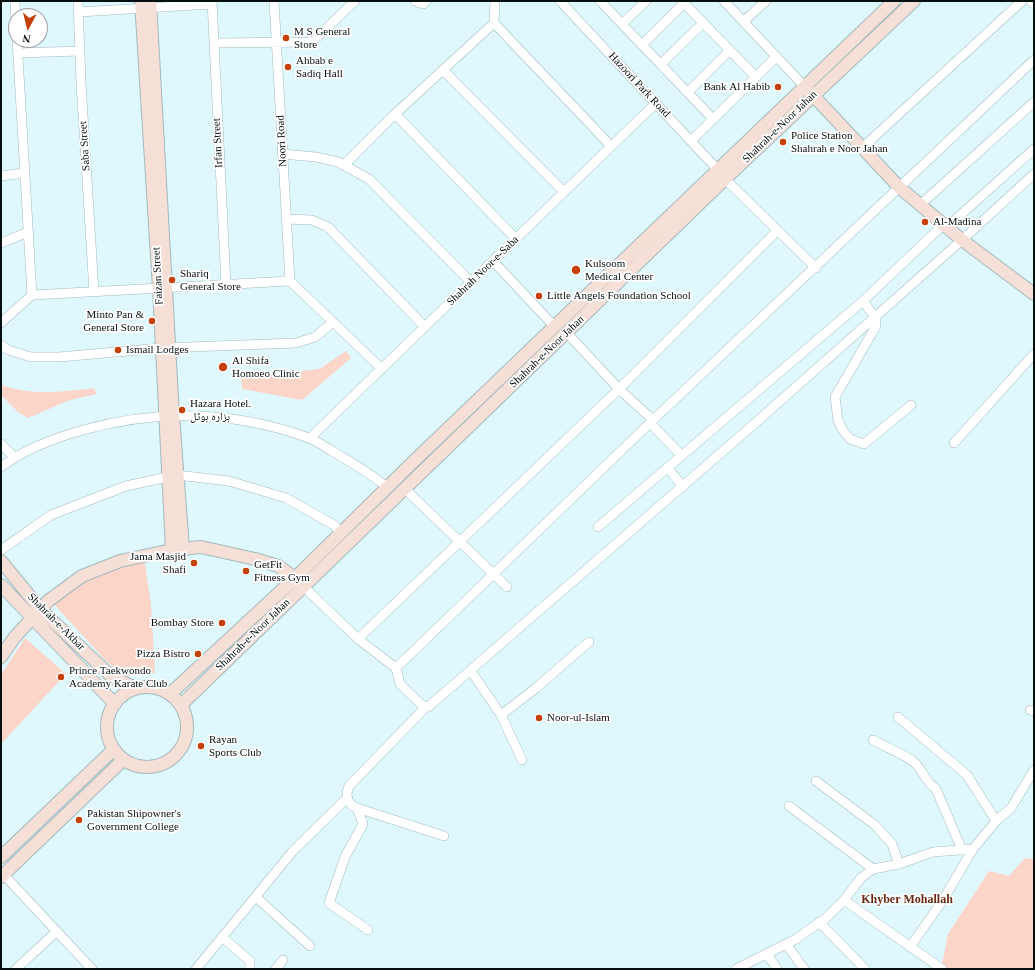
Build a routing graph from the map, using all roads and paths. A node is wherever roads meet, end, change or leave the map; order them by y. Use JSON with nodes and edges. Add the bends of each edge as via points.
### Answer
{"nodes":[{"id":1,"x":78,"y":1,"type":"edge"},
{"id":2,"x":274,"y":1,"type":"edge"},
{"id":3,"x":355,"y":1,"type":"edge"},
{"id":4,"x":415,"y":1,"type":"edge"},
{"id":5,"x":426,"y":1,"type":"edge"},
{"id":6,"x":495,"y":1,"type":"edge"},
{"id":7,"x":560,"y":1,"type":"edge"},
{"id":8,"x":600,"y":1,"type":"edge"},
{"id":9,"x":646,"y":1,"type":"edge"},
{"id":10,"x":724,"y":1,"type":"edge"},
{"id":11,"x":766,"y":1,"type":"edge"},
{"id":12,"x":894,"y":1,"type":"edge"},
{"id":13,"x":914,"y":1,"type":"edge"},
{"id":14,"x":1022,"y":1,"type":"edge"},
{"id":15,"x":1031,"y":1,"type":"edge"},
{"id":16,"x":683,"y":2,"type":"edge"},
{"id":17,"x":212,"y":3,"type":"edge"},
{"id":18,"x":1034,"y":4,"type":"edge"},
{"id":19,"x":145,"y":5,"type":"edge"},
{"id":20,"x":79,"y":12,"type":"junction"},
{"id":21,"x":744,"y":21,"type":"junction"},
{"id":22,"x":494,"y":23,"type":"junction"},
{"id":23,"x":703,"y":23,"type":"junction"},
{"id":24,"x":622,"y":24,"type":"junction"},
{"id":25,"x":214,"y":43,"type":"junction"},
{"id":26,"x":277,"y":43,"type":"junction"},
{"id":27,"x":642,"y":45,"type":"junction"},
{"id":28,"x":18,"y":48,"type":"edge"},
{"id":29,"x":730,"y":50,"type":"junction"},
{"id":30,"x":80,"y":51,"type":"junction"},
{"id":31,"x":18,"y":53,"type":"junction"},
{"id":32,"x":776,"y":57,"type":"junction"},
{"id":33,"x":1034,"y":60,"type":"edge"},
{"id":34,"x":661,"y":64,"type":"junction"},
{"id":35,"x":443,"y":70,"type":"junction"},
{"id":36,"x":756,"y":77,"type":"junction"},
{"id":37,"x":804,"y":86,"type":"junction"},
{"id":38,"x":688,"y":92,"type":"junction"},
{"id":39,"x":813,"y":96,"type":"junction"},
{"id":40,"x":1034,"y":102,"type":"edge"},
{"id":41,"x":656,"y":103,"type":"junction"},
{"id":42,"x":395,"y":114,"type":"junction"},
{"id":43,"x":713,"y":119,"type":"junction"},
{"id":44,"x":692,"y":140,"type":"junction"},
{"id":45,"x":611,"y":146,"type":"junction"},
{"id":46,"x":862,"y":148,"type":"junction"},
{"id":47,"x":1034,"y":149,"type":"edge"},
{"id":48,"x":282,"y":154,"type":"junction"},
{"id":49,"x":344,"y":165,"type":"junction"},
{"id":50,"x":717,"y":169,"type":"junction"},
{"id":51,"x":24,"y":173,"type":"junction"},
{"id":52,"x":1034,"y":174,"type":"edge"},
{"id":53,"x":1,"y":176,"type":"edge"},
{"id":54,"x":725,"y":179,"type":"junction"},
{"id":55,"x":899,"y":187,"type":"junction"},
{"id":56,"x":564,"y":192,"type":"junction"},
{"id":57,"x":920,"y":205,"type":"junction"},
{"id":58,"x":286,"y":219,"type":"junction"},
{"id":59,"x":945,"y":225,"type":"junction"},
{"id":60,"x":777,"y":231,"type":"junction"},
{"id":61,"x":28,"y":232,"type":"junction"},
{"id":62,"x":516,"y":239,"type":"junction"},
{"id":63,"x":643,"y":240,"type":"junction"},
{"id":64,"x":962,"y":240,"type":"junction"},
{"id":65,"x":1,"y":243,"type":"edge"},
{"id":66,"x":653,"y":250,"type":"junction"},
{"id":67,"x":493,"y":261,"type":"junction"},
{"id":68,"x":816,"y":268,"type":"junction"},
{"id":69,"x":290,"y":281,"type":"junction"},
{"id":70,"x":471,"y":282,"type":"junction"},
{"id":71,"x":226,"y":285,"type":"junction"},
{"id":72,"x":163,"y":288,"type":"junction"},
{"id":73,"x":94,"y":292,"type":"junction"},
{"id":74,"x":1034,"y":294,"type":"edge"},
{"id":75,"x":32,"y":295,"type":"junction"},
{"id":76,"x":863,"y":301,"type":"junction"},
{"id":77,"x":876,"y":317,"type":"junction"},
{"id":78,"x":1,"y":322,"type":"edge"},
{"id":79,"x":333,"y":322,"type":"junction"},
{"id":80,"x":554,"y":326,"type":"junction"},
{"id":81,"x":425,"y":327,"type":"junction"},
{"id":82,"x":567,"y":333,"type":"junction"},
{"id":83,"x":1,"y":345,"type":"edge"},
{"id":84,"x":166,"y":348,"type":"junction"},
{"id":85,"x":1034,"y":354,"type":"edge"},
{"id":86,"x":382,"y":369,"type":"junction"},
{"id":87,"x":619,"y":390,"type":"junction"},
{"id":88,"x":911,"y":405,"type":"dead end"},
{"id":89,"x":169,"y":415,"type":"junction"},
{"id":90,"x":652,"y":422,"type":"junction"},
{"id":91,"x":310,"y":438,"type":"junction"},
{"id":92,"x":954,"y":443,"type":"dead end"},
{"id":93,"x":1,"y":444,"type":"edge"},
{"id":94,"x":682,"y":456,"type":"junction"},
{"id":95,"x":14,"y":457,"type":"junction"},
{"id":96,"x":414,"y":461,"type":"junction"},
{"id":97,"x":1,"y":467,"type":"edge"},
{"id":98,"x":668,"y":468,"type":"junction"},
{"id":99,"x":424,"y":471,"type":"junction"},
{"id":100,"x":173,"y":476,"type":"junction"},
{"id":101,"x":683,"y":486,"type":"junction"},
{"id":102,"x":388,"y":488,"type":"junction"},
{"id":103,"x":405,"y":489,"type":"junction"},
{"id":104,"x":598,"y":528,"type":"dead end"},
{"id":105,"x":341,"y":533,"type":"junction"},
{"id":106,"x":460,"y":544,"type":"junction"},
{"id":107,"x":1,"y":550,"type":"edge"},
{"id":108,"x":178,"y":550,"type":"junction"},
{"id":109,"x":1,"y":562,"type":"edge"},
{"id":110,"x":493,"y":574,"type":"junction"},
{"id":111,"x":299,"y":582,"type":"junction"},
{"id":112,"x":1,"y":585,"type":"edge"},
{"id":113,"x":507,"y":588,"type":"dead end"},
{"id":114,"x":37,"y":614,"type":"junction"},
{"id":115,"x":358,"y":639,"type":"junction"},
{"id":116,"x":589,"y":642,"type":"dead end"},
{"id":117,"x":1,"y":657,"type":"edge"},
{"id":118,"x":396,"y":668,"type":"junction"},
{"id":119,"x":471,"y":671,"type":"junction"},
{"id":120,"x":136,"y":688,"type":"junction"},
{"id":121,"x":170,"y":694,"type":"junction"},
{"id":122,"x":114,"y":704,"type":"junction"},
{"id":123,"x":181,"y":705,"type":"junction"},
{"id":124,"x":426,"y":707,"type":"junction"},
{"id":125,"x":501,"y":715,"type":"junction"},
{"id":126,"x":898,"y":717,"type":"dead end"},
{"id":127,"x":873,"y":740,"type":"dead end"},
{"id":128,"x":113,"y":750,"type":"junction"},
{"id":129,"x":123,"y":760,"type":"junction"},
{"id":130,"x":522,"y":760,"type":"dead end"},
{"id":131,"x":1034,"y":770,"type":"edge"},
{"id":132,"x":816,"y":781,"type":"dead end"},
{"id":133,"x":347,"y":798,"type":"junction"},
{"id":134,"x":789,"y":806,"type":"dead end"},
{"id":135,"x":357,"y":808,"type":"junction"},
{"id":136,"x":996,"y":821,"type":"junction"},
{"id":137,"x":444,"y":836,"type":"dead end"},
{"id":138,"x":962,"y":850,"type":"junction"},
{"id":139,"x":973,"y":850,"type":"junction"},
{"id":140,"x":1,"y":857,"type":"edge"},
{"id":141,"x":899,"y":864,"type":"junction"},
{"id":142,"x":873,"y":869,"type":"junction"},
{"id":143,"x":2,"y":876,"type":"edge"},
{"id":144,"x":256,"y":897,"type":"junction"},
{"id":145,"x":844,"y":900,"type":"junction"},
{"id":146,"x":819,"y":922,"type":"junction"},
{"id":147,"x":368,"y":930,"type":"dead end"},
{"id":148,"x":57,"y":931,"type":"junction"},
{"id":149,"x":222,"y":937,"type":"junction"},
{"id":150,"x":786,"y":944,"type":"junction"},
{"id":151,"x":310,"y":946,"type":"dead end"},
{"id":152,"x":910,"y":947,"type":"junction"},
{"id":153,"x":767,"y":954,"type":"junction"},
{"id":154,"x":283,"y":960,"type":"dead end"},
{"id":155,"x":89,"y":968,"type":"edge"},
{"id":156,"x":16,"y":969,"type":"edge"},
{"id":157,"x":196,"y":969,"type":"edge"},
{"id":158,"x":250,"y":969,"type":"edge"},
{"id":159,"x":276,"y":969,"type":"edge"},
{"id":160,"x":736,"y":969,"type":"edge"},
{"id":161,"x":777,"y":969,"type":"edge"},
{"id":162,"x":804,"y":969,"type":"edge"},
{"id":163,"x":865,"y":969,"type":"edge"},
{"id":164,"x":942,"y":969,"type":"edge"}],
"edges":[{"from":1,"to":20,"type":"street","name":"Saba Street"},
{"from":2,"to":26,"type":"street","name":"Noori Road"},
{"from":3,"to":26,"type":"street","via":[[315,39],[309,42]]},
{"from":4,"to":5,"type":"street","via":[[423,4]]},
{"from":6,"to":22,"type":"street"},
{"from":7,"to":41,"type":"street","name":"Hazoori Park Road"},
{"from":8,"to":24,"type":"street"},
{"from":9,"to":24,"type":"street"},
{"from":10,"to":21,"type":"street"},
{"from":11,"to":21,"type":"street"},
{"from":12,"to":37,"type":"main road","name":"Shahrah-e-Noor Jahan"},
{"from":13,"to":39,"type":"main road","name":"Shahrah-e-Noor Jahan"},
{"from":14,"to":46,"type":"street"},
{"from":15,"to":18,"type":"street"},
{"from":16,"to":23,"type":"street"},
{"from":16,"to":27,"type":"street"},
{"from":17,"to":19,"type":"street"},
{"from":17,"to":25,"type":"street","name":"Irfan Street"},
{"from":19,"to":20,"type":"street"},
{"from":19,"to":72,"type":"main road","name":"Faizan Street"},
{"from":20,"to":30,"type":"street","name":"Saba Street"},
{"from":21,"to":32,"type":"street"},
{"from":22,"to":35,"type":"street"},
{"from":22,"to":45,"type":"street"},
{"from":23,"to":29,"type":"street"},
{"from":23,"to":34,"type":"street"},
{"from":24,"to":27,"type":"street"},
{"from":25,"to":26,"type":"street"},
{"from":25,"to":71,"type":"street","name":"Irfan Street"},
{"from":26,"to":48,"type":"street","name":"Noori Road"},
{"from":27,"to":34,"type":"street"},
{"from":28,"to":31,"type":"street"},
{"from":29,"to":36,"type":"street"},
{"from":29,"to":38,"type":"street"},
{"from":30,"to":31,"type":"street"},
{"from":30,"to":73,"type":"street","name":"Saba Street"},
{"from":31,"to":51,"type":"street"},
{"from":32,"to":36,"type":"street"},
{"from":32,"to":37,"type":"street"},
{"from":33,"to":55,"type":"street"},
{"from":34,"to":38,"type":"street"},
{"from":35,"to":42,"type":"street"},
{"from":35,"to":56,"type":"street"},
{"from":36,"to":43,"type":"street"},
{"from":37,"to":39,"type":"main road"},
{"from":37,"to":50,"type":"main road","name":"Shahrah-e-Noor Jahan"},
{"from":38,"to":43,"type":"street"},
{"from":39,"to":46,"type":"main road"},
{"from":39,"to":54,"type":"main road","name":"Shahrah-e-Noor Jahan"},
{"from":40,"to":57,"type":"street"},
{"from":41,"to":44,"type":"street","name":"Hazoori Park Road"},
{"from":41,"to":45,"type":"street","name":"Shahrah Noor-e-Saba"},
{"from":42,"to":49,"type":"street"},
{"from":42,"to":62,"type":"street"},
{"from":43,"to":44,"type":"street"},
{"from":44,"to":50,"type":"street","name":"Hazoori Park Road"},
{"from":45,"to":56,"type":"street","name":"Shahrah Noor-e-Saba"},
{"from":46,"to":55,"type":"main road"},
{"from":47,"to":59,"type":"street"},
{"from":48,"to":49,"type":"street","via":[[316,157]]},
{"from":48,"to":58,"type":"street","name":"Noori Road"},
{"from":49,"to":70,"type":"street","via":[[369,179]]},
{"from":50,"to":63,"type":"main road","name":"Shahrah-e-Noor Jahan"},
{"from":51,"to":53,"type":"street"},
{"from":51,"to":61,"type":"street"},
{"from":52,"to":64,"type":"street"},
{"from":54,"to":60,"type":"street"},
{"from":54,"to":66,"type":"main road","name":"Shahrah-e-Noor Jahan"},
{"from":55,"to":57,"type":"main road"},
{"from":55,"to":68,"type":"street"},
{"from":56,"to":62,"type":"street","name":"Shahrah Noor-e-Saba"},
{"from":57,"to":59,"type":"main road"},
{"from":58,"to":69,"type":"street","name":"Noori Road"},
{"from":58,"to":81,"type":"street","via":[[312,220],[328,227]]},
{"from":59,"to":64,"type":"main road"},
{"from":59,"to":76,"type":"street"},
{"from":60,"to":68,"type":"street"},
{"from":60,"to":87,"type":"street"},
{"from":61,"to":65,"type":"street"},
{"from":61,"to":75,"type":"street"},
{"from":62,"to":67,"type":"street","name":"Shahrah Noor-e-Saba"},
{"from":63,"to":66,"type":"main road"},
{"from":63,"to":80,"type":"main road","name":"Shahrah-e-Noor Jahan"},
{"from":64,"to":74,"type":"main road"},
{"from":64,"to":77,"type":"street"},
{"from":66,"to":82,"type":"main road","name":"Shahrah-e-Noor Jahan"},
{"from":67,"to":70,"type":"street","name":"Shahrah Noor-e-Saba"},
{"from":67,"to":80,"type":"street"},
{"from":68,"to":90,"type":"street"},
{"from":69,"to":71,"type":"street"},
{"from":69,"to":79,"type":"street"},
{"from":70,"to":81,"type":"street","name":"Shahrah Noor-e-Saba"},
{"from":71,"to":72,"type":"street"},
{"from":72,"to":73,"type":"street"},
{"from":72,"to":84,"type":"main road","name":"Faizan Street"},
{"from":73,"to":75,"type":"street"},
{"from":75,"to":78,"type":"street"},
{"from":76,"to":77,"type":"street"},
{"from":76,"to":94,"type":"street"},
{"from":77,"to":88,"type":"street","via":[[874,331],[835,397],[838,420],[850,439],[864,444]]},
{"from":77,"to":101,"type":"street"},
{"from":79,"to":84,"type":"street","via":[[315,337],[296,343]]},
{"from":79,"to":86,"type":"street"},
{"from":80,"to":96,"type":"main road","name":"Shahrah-e-Noor Jahan"},
{"from":81,"to":86,"type":"street","name":"Shahrah Noor-e-Saba"},
{"from":82,"to":87,"type":"street"},
{"from":82,"to":99,"type":"main road","name":"Shahrah-e-Noor Jahan"},
{"from":83,"to":84,"type":"street","via":[[8,350],[32,357]]},
{"from":84,"to":89,"type":"main road","name":"Faizan Street"},
{"from":85,"to":92,"type":"street"},
{"from":86,"to":91,"type":"street","name":"Shahrah Noor-e-Saba"},
{"from":87,"to":90,"type":"street"},
{"from":87,"to":106,"type":"street"},
{"from":89,"to":91,"type":"street","via":[[207,416],[255,422]]},
{"from":89,"to":95,"type":"street","via":[[108,423],[64,435]]},
{"from":89,"to":100,"type":"main road","name":"Faizan Street"},
{"from":90,"to":94,"type":"street"},
{"from":90,"to":110,"type":"street"},
{"from":91,"to":102,"type":"street","via":[[373,476]]},
{"from":93,"to":95,"type":"street"},
{"from":94,"to":98,"type":"street"},
{"from":95,"to":97,"type":"street"},
{"from":96,"to":99,"type":"main road"},
{"from":96,"to":102,"type":"main road","name":"Shahrah-e-Noor Jahan"},
{"from":98,"to":101,"type":"street"},
{"from":98,"to":104,"type":"street"},
{"from":99,"to":103,"type":"main road","name":"Shahrah-e-Noor Jahan"},
{"from":100,"to":105,"type":"street","via":[[229,481],[286,498],[334,525]]},
{"from":100,"to":107,"type":"street","via":[[126,486],[51,516]]},
{"from":100,"to":108,"type":"main road","name":"Faizan Street"},
{"from":101,"to":119,"type":"street"},
{"from":102,"to":105,"type":"main road","name":"Shahrah-e-Noor Jahan"},
{"from":103,"to":106,"type":"street"},
{"from":103,"to":111,"type":"main road","name":"Shahrah-e-Noor Jahan"},
{"from":105,"to":111,"type":"main road","name":"Shahrah-e-Noor Jahan"},
{"from":106,"to":110,"type":"street"},
{"from":106,"to":115,"type":"street"},
{"from":108,"to":111,"type":"main road","via":[[201,547],[255,558],[278,566]]},
{"from":108,"to":114,"type":"main road","via":[[120,561],[82,576],[48,602]]},
{"from":109,"to":114,"type":"main road","name":"Shahrah-e-Akbar"},
{"from":110,"to":113,"type":"street"},
{"from":110,"to":118,"type":"street"},
{"from":111,"to":115,"type":"street"},
{"from":111,"to":121,"type":"main road","name":"Shahrah-e-Noor Jahan"},
{"from":111,"to":123,"type":"main road","name":"Shahrah-e-Noor Jahan"},
{"from":112,"to":114,"type":"main road","name":"Shahrah-e-Akbar"},
{"from":114,"to":117,"type":"main road","via":[[14,638]]},
{"from":114,"to":120,"type":"main road","name":"Shahrah-e-Akbar","via":[[113,678]]},
{"from":114,"to":122,"type":"main road","name":"Shahrah-e-Akbar"},
{"from":115,"to":118,"type":"street"},
{"from":116,"to":125,"type":"street"},
{"from":118,"to":124,"type":"street","via":[[400,684]]},
{"from":119,"to":124,"type":"street"},
{"from":119,"to":125,"type":"street"},
{"from":120,"to":121,"type":"main road","via":[[150,687]]},
{"from":120,"to":122,"type":"main road","via":[[126,692]]},
{"from":121,"to":123,"type":"main road"},
{"from":122,"to":128,"type":"main road","via":[[106,724],[106,734]]},
{"from":123,"to":129,"type":"main road","via":[[186,711],[187,735],[174,758],[164,764],[143,768]]},
{"from":124,"to":133,"type":"street","via":[[349,786]]},
{"from":125,"to":130,"type":"street"},
{"from":126,"to":136,"type":"street","via":[[967,775]]},
{"from":127,"to":138,"type":"street","via":[[913,761],[922,770],[931,786],[936,789]]},
{"from":128,"to":129,"type":"main road"},
{"from":128,"to":140,"type":"main road"},
{"from":129,"to":143,"type":"main road"},
{"from":131,"to":136,"type":"street","via":[[1011,808]]},
{"from":132,"to":141,"type":"street","via":[[875,825],[892,844]]},
{"from":133,"to":135,"type":"street","via":[[349,804]]},
{"from":133,"to":144,"type":"street","via":[[293,851]]},
{"from":134,"to":142,"type":"street"},
{"from":135,"to":137,"type":"street"},
{"from":135,"to":147,"type":"street","via":[[363,826],[345,857],[329,902]]},
{"from":136,"to":139,"type":"street"},
{"from":138,"to":139,"type":"street"},
{"from":138,"to":141,"type":"street","via":[[933,852]]},
{"from":139,"to":152,"type":"street","via":[[943,900]]},
{"from":141,"to":142,"type":"street"},
{"from":142,"to":145,"type":"street","via":[[861,878]]},
{"from":143,"to":148,"type":"street"},
{"from":144,"to":149,"type":"street"},
{"from":144,"to":151,"type":"street"},
{"from":145,"to":146,"type":"street"},
{"from":145,"to":152,"type":"street"},
{"from":146,"to":150,"type":"street"},
{"from":146,"to":163,"type":"street"},
{"from":148,"to":155,"type":"street"},
{"from":148,"to":156,"type":"street"},
{"from":149,"to":157,"type":"street"},
{"from":149,"to":158,"type":"street","via":[[250,962]]},
{"from":150,"to":153,"type":"street"},
{"from":150,"to":162,"type":"street"},
{"from":152,"to":164,"type":"street"},
{"from":153,"to":160,"type":"street"},
{"from":153,"to":161,"type":"street"},
{"from":154,"to":159,"type":"street"}]}
